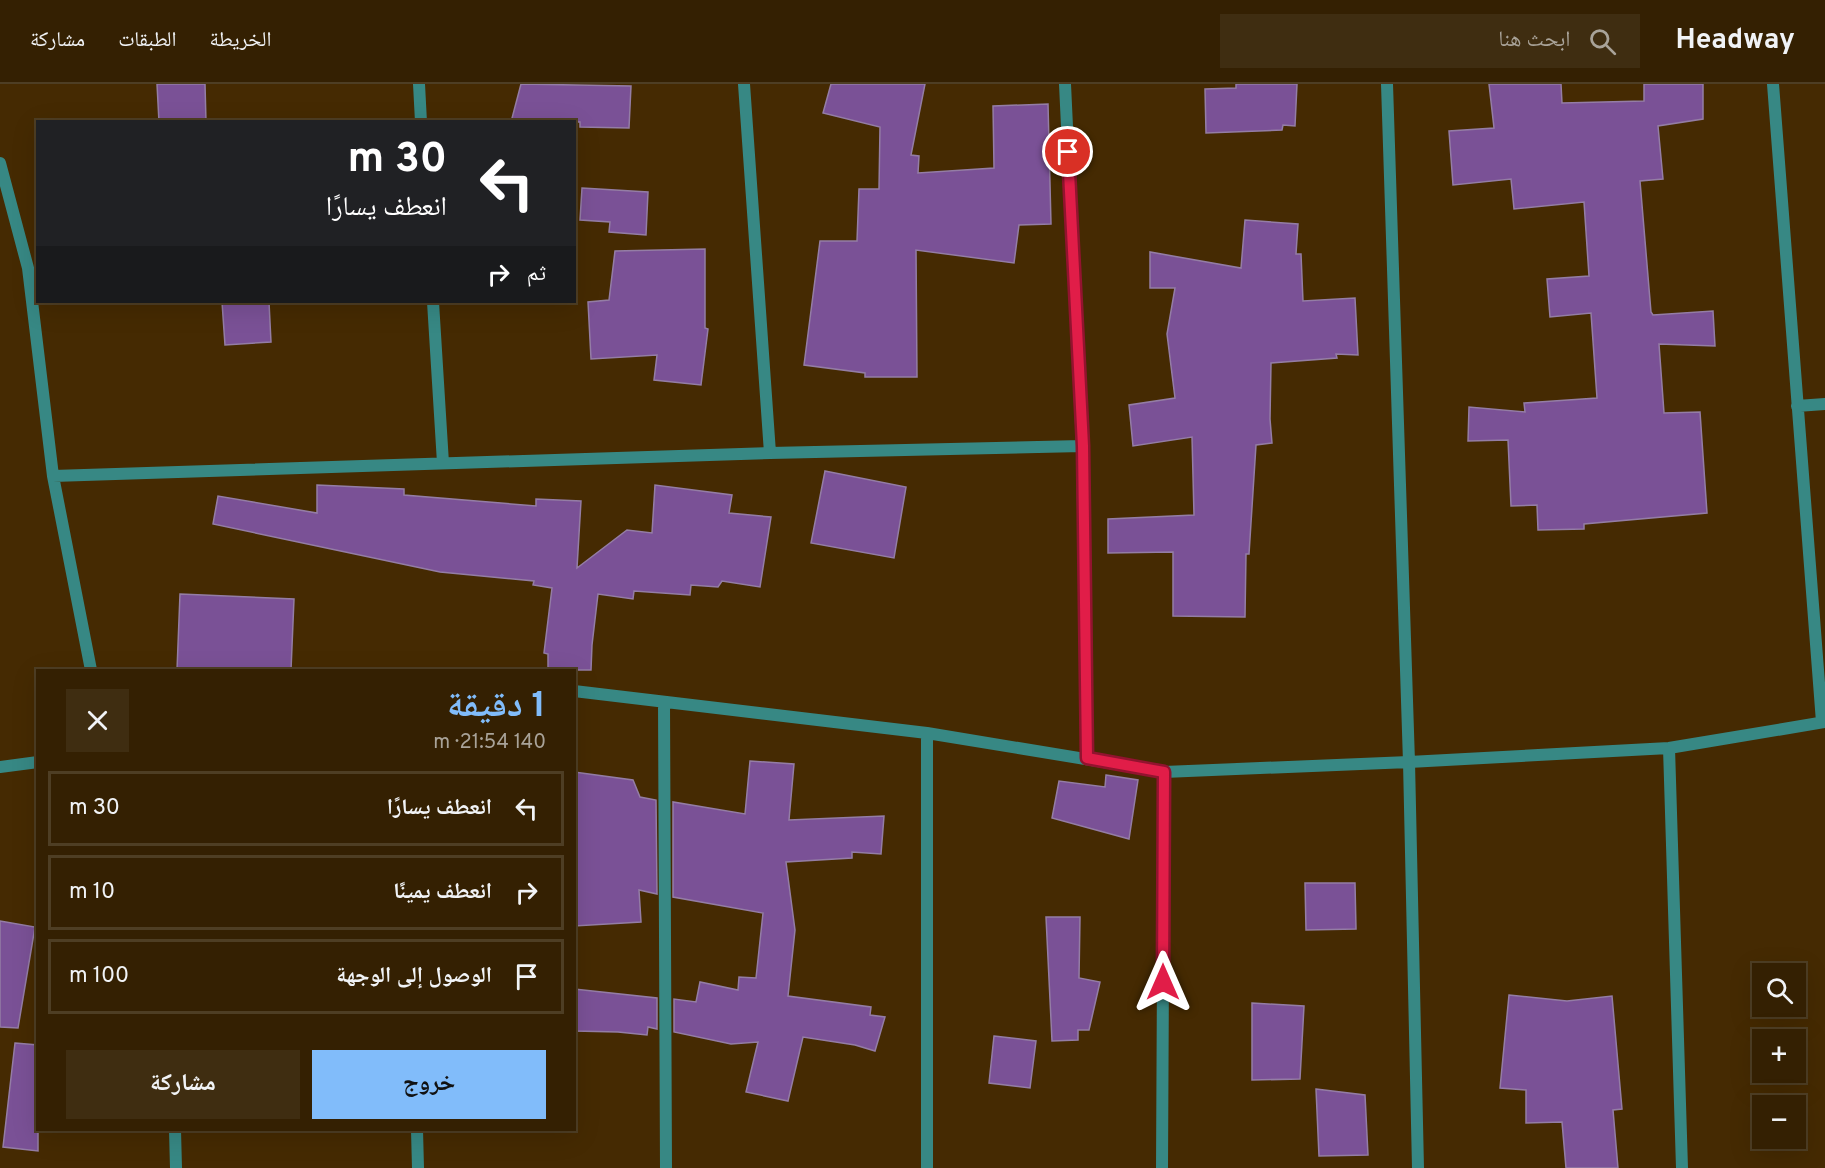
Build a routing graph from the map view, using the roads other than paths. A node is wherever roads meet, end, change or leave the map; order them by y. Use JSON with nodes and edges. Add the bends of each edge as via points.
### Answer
{"nodes":[{"id":1,"x":419,"y":84,"type":"edge"},
{"id":2,"x":744,"y":84,"type":"edge"},
{"id":3,"x":1065,"y":84,"type":"edge"},
{"id":4,"x":1387,"y":84,"type":"edge"},
{"id":5,"x":1773,"y":84,"type":"edge"},
{"id":6,"x":422,"y":120,"type":"edge"},
{"id":7,"x":0,"y":163,"type":"edge"},
{"id":8,"x":433,"y":303,"type":"edge"},
{"id":9,"x":1825,"y":404,"type":"edge"},
{"id":10,"x":1797,"y":406,"type":"junction"},
{"id":11,"x":1083,"y":446,"type":"junction"},
{"id":12,"x":770,"y":453,"type":"junction"},
{"id":13,"x":443,"y":463,"type":"junction"},
{"id":14,"x":53,"y":476,"type":"junction"},
{"id":15,"x":91,"y":669,"type":"edge"},
{"id":16,"x":576,"y":691,"type":"edge"},
{"id":17,"x":664,"y":702,"type":"junction"},
{"id":18,"x":1823,"y":722,"type":"edge"},
{"id":19,"x":927,"y":733,"type":"junction"},
{"id":20,"x":1669,"y":748,"type":"junction"},
{"id":21,"x":1087,"y":758,"type":"junction"},
{"id":22,"x":36,"y":762,"type":"edge"},
{"id":23,"x":1409,"y":762,"type":"junction"},
{"id":24,"x":0,"y":766,"type":"edge"},
{"id":25,"x":1164,"y":772,"type":"junction"},
{"id":26,"x":175,"y":1131,"type":"edge"},
{"id":27,"x":417,"y":1131,"type":"edge"},
{"id":28,"x":176,"y":1168,"type":"edge"},
{"id":29,"x":418,"y":1168,"type":"edge"},
{"id":30,"x":666,"y":1168,"type":"edge"},
{"id":31,"x":927,"y":1168,"type":"edge"},
{"id":32,"x":1162,"y":1168,"type":"edge"},
{"id":33,"x":1418,"y":1168,"type":"edge"},
{"id":34,"x":1682,"y":1168,"type":"edge"}],
"edges":[{"from":1,"to":6,"type":"street"},
{"from":2,"to":12,"type":"street"},
{"from":3,"to":11,"type":"street"},
{"from":4,"to":23,"type":"street"},
{"from":5,"to":10,"type":"street"},
{"from":7,"to":14,"type":"street","via":[[28,268]]},
{"from":8,"to":13,"type":"street"},
{"from":9,"to":10,"type":"street"},
{"from":10,"to":18,"type":"street"},
{"from":11,"to":12,"type":"street"},
{"from":11,"to":21,"type":"street"},
{"from":12,"to":13,"type":"street"},
{"from":13,"to":14,"type":"street"},
{"from":14,"to":15,"type":"street"},
{"from":16,"to":17,"type":"street"},
{"from":17,"to":19,"type":"street"},
{"from":17,"to":30,"type":"street"},
{"from":18,"to":20,"type":"street"},
{"from":19,"to":21,"type":"street"},
{"from":19,"to":31,"type":"street"},
{"from":20,"to":23,"type":"street"},
{"from":20,"to":34,"type":"street"},
{"from":21,"to":25,"type":"street"},
{"from":22,"to":24,"type":"street"},
{"from":23,"to":25,"type":"street"},
{"from":23,"to":33,"type":"street"},
{"from":25,"to":32,"type":"street"},
{"from":26,"to":28,"type":"street"},
{"from":27,"to":29,"type":"street"}]}
